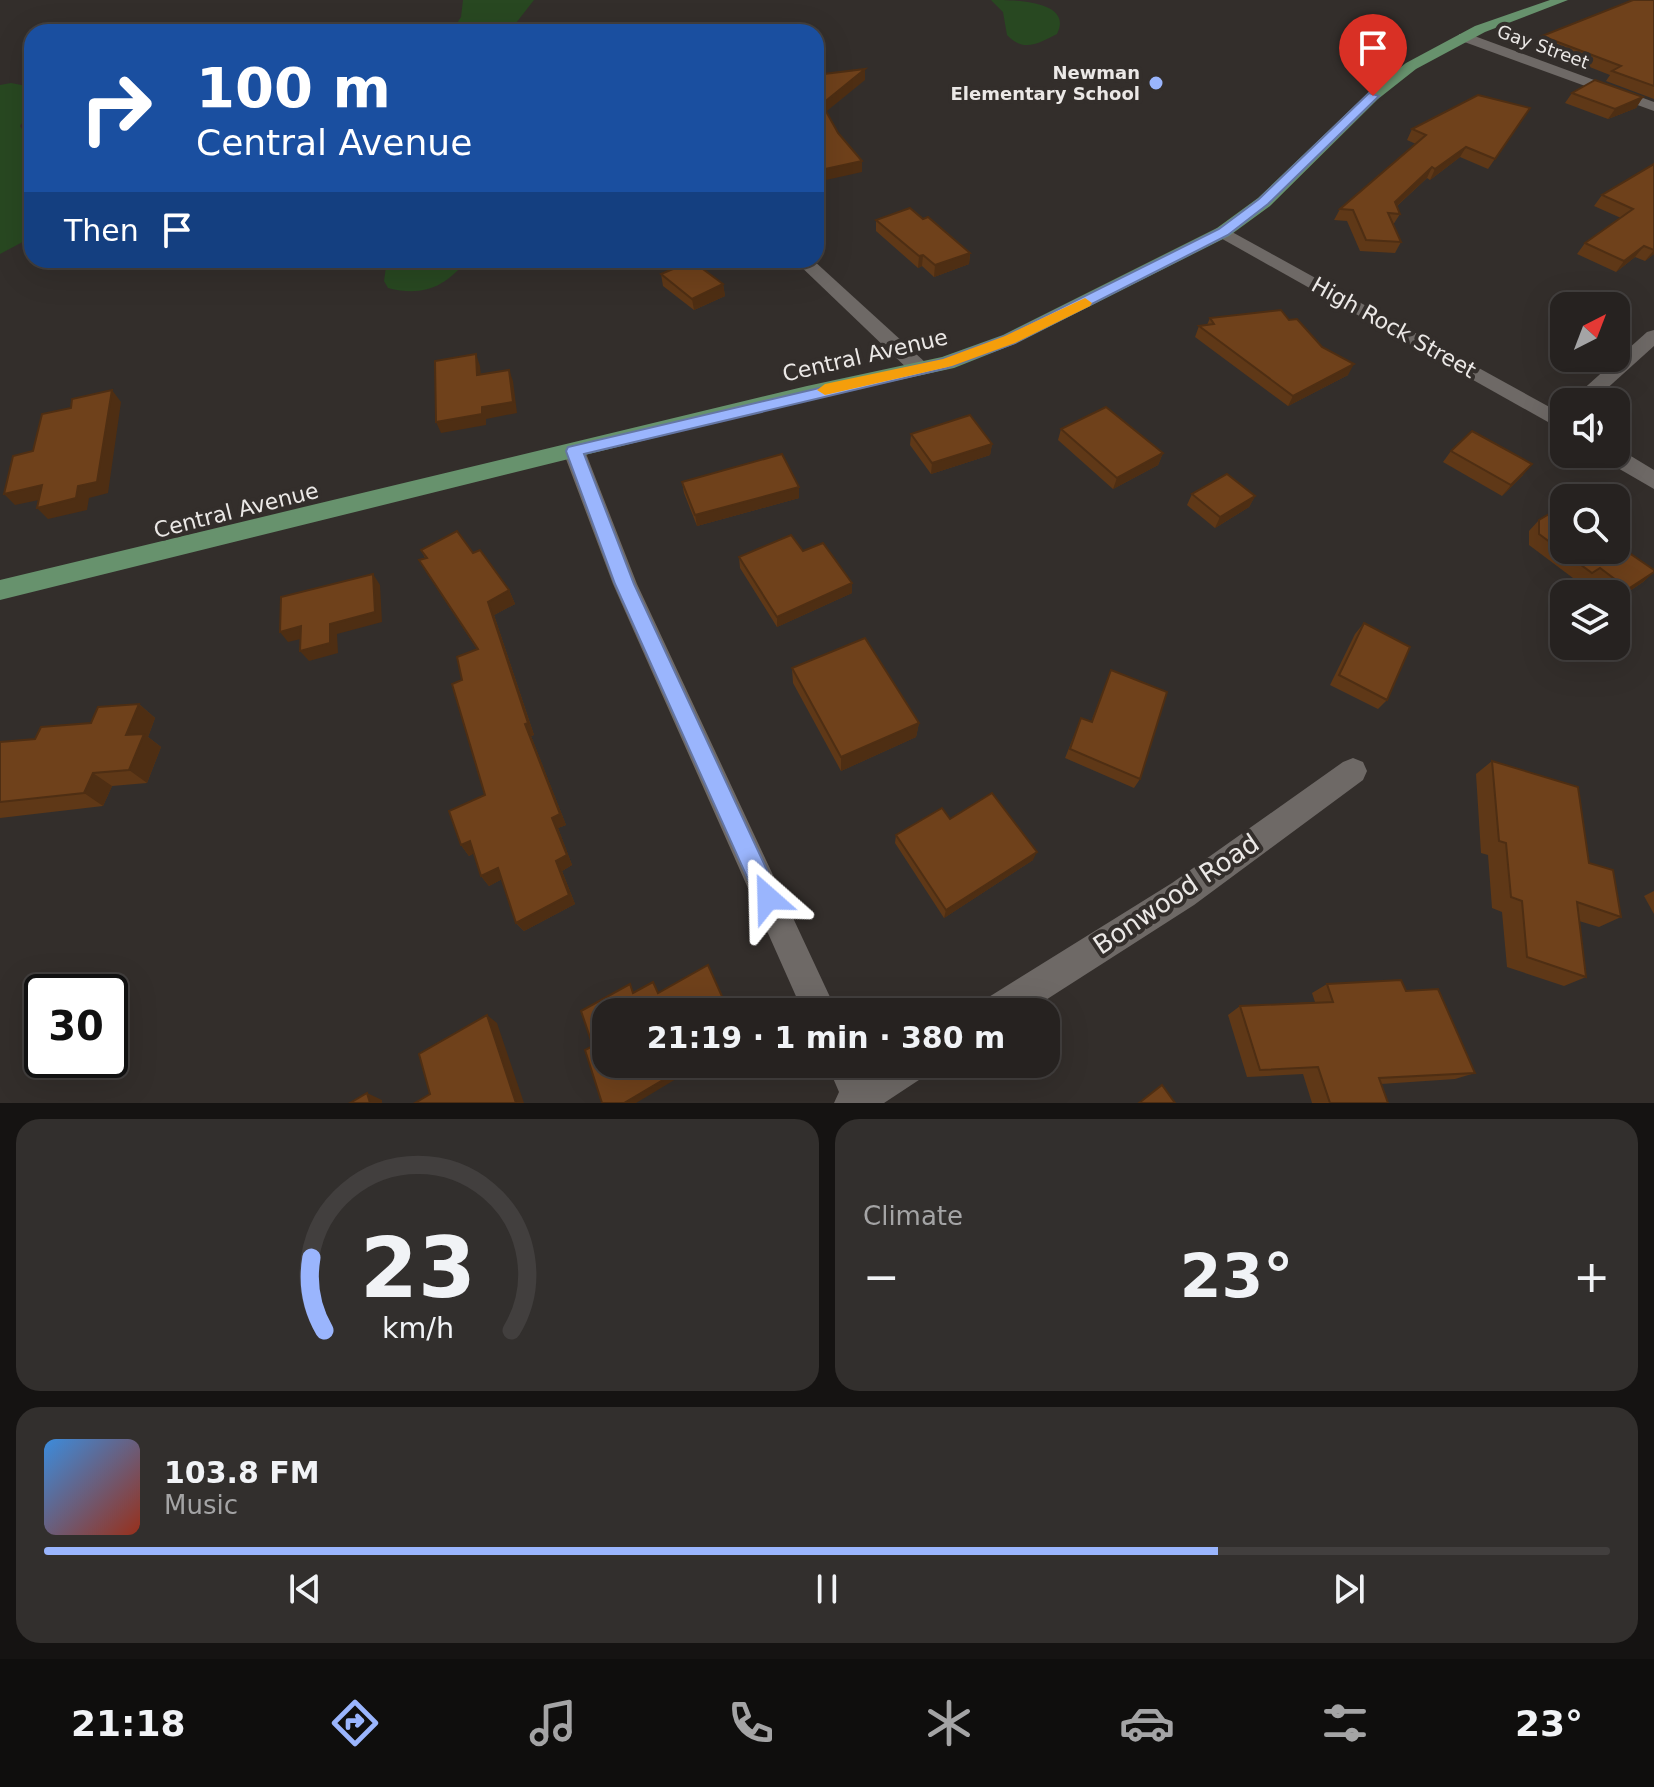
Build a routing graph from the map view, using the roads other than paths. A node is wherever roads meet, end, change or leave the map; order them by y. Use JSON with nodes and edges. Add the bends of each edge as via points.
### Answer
{"nodes":[{"id":1,"x":1562,"y":0,"type":"edge"},
{"id":2,"x":1464,"y":37,"type":"junction"},
{"id":3,"x":1654,"y":107,"type":"edge"},
{"id":4,"x":1223,"y":232,"type":"junction"},
{"id":5,"x":812,"y":268,"type":"edge"},
{"id":6,"x":1654,"y":336,"type":"edge"},
{"id":7,"x":919,"y":368,"type":"junction"},
{"id":8,"x":1595,"y":388,"type":"edge"},
{"id":9,"x":1550,"y":413,"type":"edge"},
{"id":10,"x":574,"y":451,"type":"junction"},
{"id":11,"x":1630,"y":466,"type":"edge"},
{"id":12,"x":1654,"y":481,"type":"edge"},
{"id":13,"x":0,"y":590,"type":"edge"},
{"id":14,"x":1353,"y":771,"type":"dead end"},
{"id":15,"x":814,"y":998,"type":"edge"},
{"id":16,"x":1018,"y":998,"type":"edge"},
{"id":17,"x":849,"y":1078,"type":"edge"},
{"id":18,"x":891,"y":1078,"type":"edge"},
{"id":19,"x":856,"y":1100,"type":"edge"}],
"edges":[{"from":1,"to":2,"type":"main road","name":"Central Avenue"},
{"from":2,"to":3,"type":"street","name":"Gay Street"},
{"from":2,"to":4,"type":"main road","name":"Central Avenue","via":[[1411,66],[1373,96],[1264,202]]},
{"from":4,"to":7,"type":"main road","name":"Central Avenue","via":[[1010,339]]},
{"from":4,"to":9,"type":"street","name":"High Rock Street"},
{"from":5,"to":7,"type":"street"},
{"from":6,"to":8,"type":"street"},
{"from":7,"to":10,"type":"main road","name":"Central Avenue"},
{"from":10,"to":13,"type":"main road","name":"Central Avenue"},
{"from":10,"to":15,"type":"street","via":[[625,584]]},
{"from":11,"to":12,"type":"street"},
{"from":14,"to":16,"type":"street","name":"Bonwood Road","via":[[1183,894]]},
{"from":17,"to":19,"type":"street"},
{"from":18,"to":19,"type":"street"}]}
